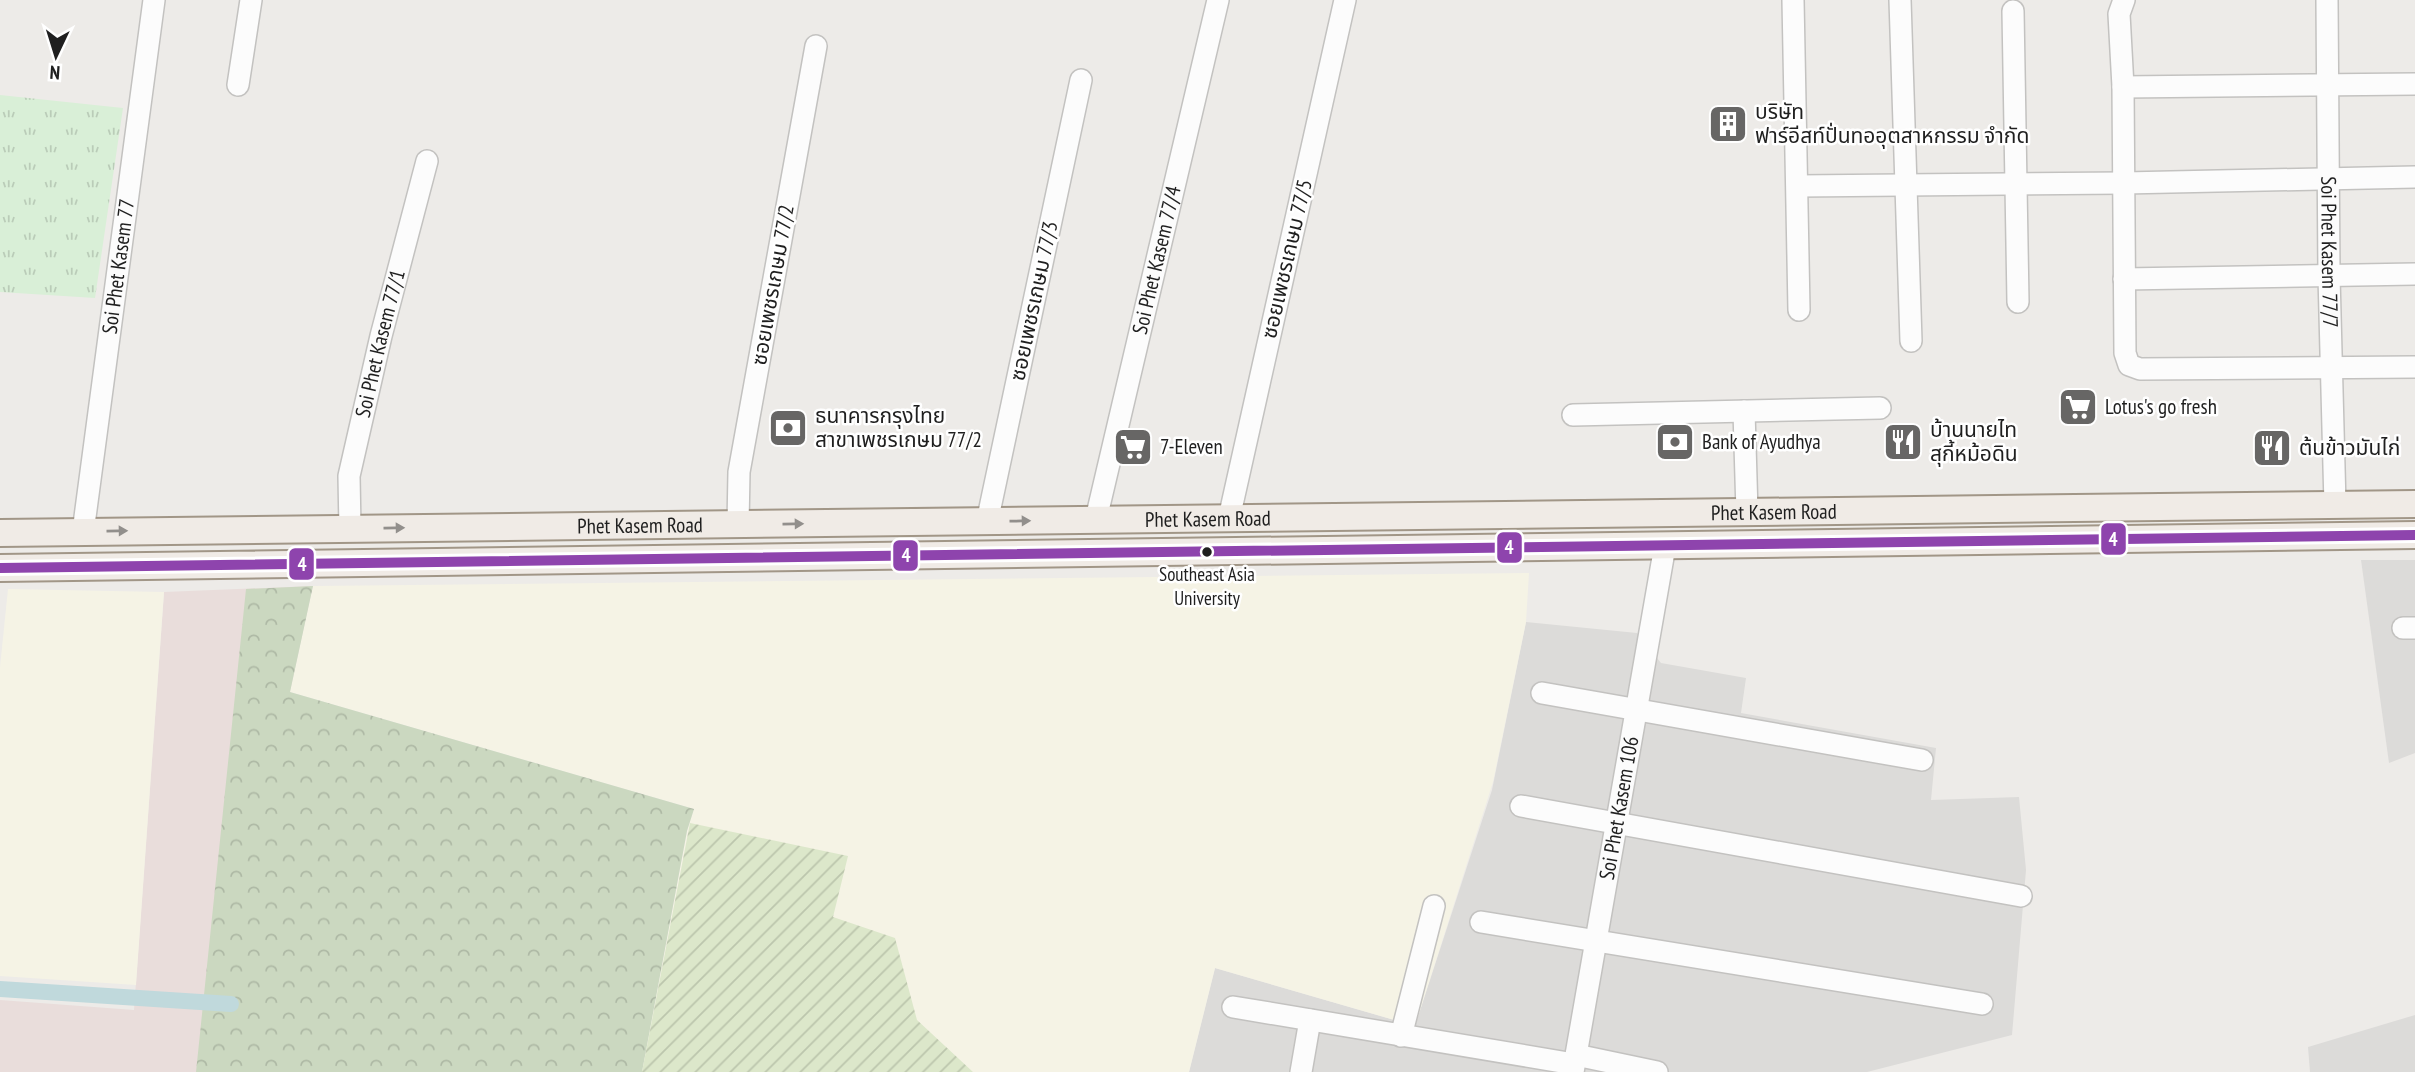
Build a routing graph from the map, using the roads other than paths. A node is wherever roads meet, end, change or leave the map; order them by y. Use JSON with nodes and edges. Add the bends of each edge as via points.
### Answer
{"nodes":[{"id":1,"x":154,"y":0,"type":"edge"},
{"id":2,"x":251,"y":0,"type":"edge"},
{"id":3,"x":1218,"y":0,"type":"edge"},
{"id":4,"x":1345,"y":0,"type":"edge"},
{"id":5,"x":1793,"y":0,"type":"edge"},
{"id":6,"x":1900,"y":0,"type":"edge"},
{"id":7,"x":2124,"y":0,"type":"edge"},
{"id":8,"x":2327,"y":0,"type":"edge"},
{"id":9,"x":2013,"y":11,"type":"dead end"},
{"id":10,"x":816,"y":46,"type":"dead end"},
{"id":11,"x":1081,"y":80,"type":"dead end"},
{"id":12,"x":2415,"y":84,"type":"edge"},
{"id":13,"x":238,"y":85,"type":"dead end"},
{"id":14,"x":2328,"y":86,"type":"junction"},
{"id":15,"x":2123,"y":87,"type":"junction"},
{"id":16,"x":427,"y":161,"type":"dead end"},
{"id":17,"x":2415,"y":177,"type":"edge"},
{"id":18,"x":2328,"y":180,"type":"junction"},
{"id":19,"x":2124,"y":183,"type":"junction"},
{"id":20,"x":2015,"y":184,"type":"junction"},
{"id":21,"x":1907,"y":185,"type":"junction"},
{"id":22,"x":1798,"y":186,"type":"junction"},
{"id":23,"x":2415,"y":274,"type":"edge"},
{"id":24,"x":2329,"y":276,"type":"junction"},
{"id":25,"x":2124,"y":279,"type":"junction"},
{"id":26,"x":2018,"y":302,"type":"dead end"},
{"id":27,"x":1799,"y":310,"type":"dead end"},
{"id":28,"x":1911,"y":341,"type":"dead end"},
{"id":29,"x":2415,"y":367,"type":"edge"},
{"id":30,"x":2331,"y":368,"type":"junction"},
{"id":31,"x":1880,"y":408,"type":"dead end"},
{"id":32,"x":1744,"y":411,"type":"junction"},
{"id":33,"x":1573,"y":415,"type":"dead end"},
{"id":34,"x":2415,"y":504,"type":"edge"},
{"id":35,"x":2335,"y":505,"type":"junction"},
{"id":36,"x":1747,"y":512,"type":"junction"},
{"id":37,"x":1229,"y":518,"type":"junction"},
{"id":38,"x":1096,"y":519,"type":"junction"},
{"id":39,"x":987,"y":522,"type":"junction"},
{"id":40,"x":738,"y":525,"type":"junction"},
{"id":41,"x":350,"y":528,"type":"junction"},
{"id":42,"x":260,"y":530,"type":"junction"},
{"id":43,"x":83,"y":532,"type":"junction"},
{"id":44,"x":0,"y":533,"type":"edge"},
{"id":45,"x":2415,"y":535,"type":"edge"},
{"id":46,"x":1665,"y":546,"type":"junction"},
{"id":47,"x":1092,"y":554,"type":"junction"},
{"id":48,"x":259,"y":564,"type":"junction"},
{"id":49,"x":0,"y":568,"type":"edge"},
{"id":50,"x":1542,"y":693,"type":"dead end"},
{"id":51,"x":1636,"y":709,"type":"junction"},
{"id":52,"x":1922,"y":760,"type":"dead end"},
{"id":53,"x":1521,"y":806,"type":"dead end"},
{"id":54,"x":1616,"y":823,"type":"junction"},
{"id":55,"x":2021,"y":895,"type":"dead end"},
{"id":56,"x":1434,"y":906,"type":"dead end"},
{"id":57,"x":1481,"y":922,"type":"dead end"},
{"id":58,"x":1596,"y":940,"type":"junction"},
{"id":59,"x":1982,"y":1004,"type":"dead end"},
{"id":60,"x":1233,"y":1007,"type":"dead end"},
{"id":61,"x":1310,"y":1020,"type":"junction"},
{"id":62,"x":1401,"y":1035,"type":"junction"},
{"id":63,"x":1574,"y":1064,"type":"edge"},
{"id":64,"x":1301,"y":1072,"type":"edge"},
{"id":65,"x":1657,"y":1072,"type":"edge"}],
"edges":[{"from":1,"to":43,"type":"street","name":"Soi Phet Kasem 77"},
{"from":2,"to":13,"type":"street"},
{"from":3,"to":38,"type":"street","name":"Soi Phet Kasem 77/4"},
{"from":4,"to":37,"type":"street","name":"ซอยเพชรเกษม 77/5"},
{"from":5,"to":22,"type":"street"},
{"from":6,"to":21,"type":"street"},
{"from":7,"to":15,"type":"street","via":[[2119,14]]},
{"from":8,"to":14,"type":"street","name":"Soi Phet Kasem 77/7"},
{"from":9,"to":20,"type":"street"},
{"from":10,"to":40,"type":"street","name":"ซอยเพชรเกษม 77/2","via":[[739,472]]},
{"from":11,"to":39,"type":"street","name":"ซอยเพชรเกษม 77/3"},
{"from":12,"to":14,"type":"street"},
{"from":14,"to":15,"type":"street"},
{"from":14,"to":18,"type":"street","name":"Soi Phet Kasem 77/7"},
{"from":15,"to":19,"type":"street"},
{"from":16,"to":41,"type":"street","name":"Soi Phet Kasem 77/1","via":[[349,476]]},
{"from":17,"to":18,"type":"street"},
{"from":18,"to":19,"type":"street"},
{"from":18,"to":24,"type":"street","name":"Soi Phet Kasem 77/7"},
{"from":19,"to":20,"type":"street"},
{"from":19,"to":25,"type":"street"},
{"from":20,"to":21,"type":"street"},
{"from":20,"to":26,"type":"street"},
{"from":21,"to":22,"type":"street"},
{"from":21,"to":28,"type":"street"},
{"from":22,"to":27,"type":"street"},
{"from":23,"to":24,"type":"street"},
{"from":24,"to":25,"type":"street"},
{"from":24,"to":30,"type":"street","name":"Soi Phet Kasem 77/7"},
{"from":25,"to":30,"type":"street","via":[[2129,365],[2140,369]]},
{"from":29,"to":30,"type":"street"},
{"from":30,"to":35,"type":"street","name":"Soi Phet Kasem 77/7"},
{"from":31,"to":32,"type":"street"},
{"from":32,"to":33,"type":"street"},
{"from":32,"to":36,"type":"street"},
{"from":34,"to":35,"type":"main road","name":"Phet Kasem Road"},
{"from":35,"to":36,"type":"main road","name":"Phet Kasem Road"},
{"from":36,"to":37,"type":"main road","name":"Phet Kasem Road"},
{"from":37,"to":38,"type":"main road","name":"Phet Kasem Road"},
{"from":39,"to":38,"type":"main road","name":"Phet Kasem Road","one_way":true},
{"from":38,"to":47,"type":"main road"},
{"from":40,"to":39,"type":"main road","name":"Phet Kasem Road","one_way":true},
{"from":41,"to":40,"type":"main road","name":"Phet Kasem Road","one_way":true},
{"from":41,"to":42,"type":"main road","name":"Phet Kasem Road"},
{"from":43,"to":42,"type":"main road","name":"Phet Kasem Road","one_way":true},
{"from":42,"to":48,"type":"main road"},
{"from":43,"to":44,"type":"main road","name":"Phet Kasem Road"},
{"from":45,"to":46,"type":"main road","name":"Phet Kasem Road"},
{"from":46,"to":47,"type":"main road","name":"Phet Kasem Road"},
{"from":46,"to":51,"type":"street","name":"Soi Phet Kasem 106"},
{"from":47,"to":48,"type":"main road","name":"Phet Kasem Road"},
{"from":48,"to":49,"type":"main road","name":"Phet Kasem Road"},
{"from":50,"to":51,"type":"street"},
{"from":51,"to":52,"type":"street"},
{"from":51,"to":54,"type":"street","name":"Soi Phet Kasem 106"},
{"from":53,"to":54,"type":"street"},
{"from":54,"to":55,"type":"street"},
{"from":54,"to":58,"type":"street","name":"Soi Phet Kasem 106"},
{"from":56,"to":62,"type":"street"},
{"from":57,"to":58,"type":"street"},
{"from":58,"to":59,"type":"street"},
{"from":58,"to":63,"type":"street","name":"Soi Phet Kasem 106"},
{"from":60,"to":61,"type":"street"},
{"from":61,"to":62,"type":"street"},
{"from":61,"to":64,"type":"street"},
{"from":62,"to":63,"type":"street"},
{"from":63,"to":65,"type":"street"}]}
